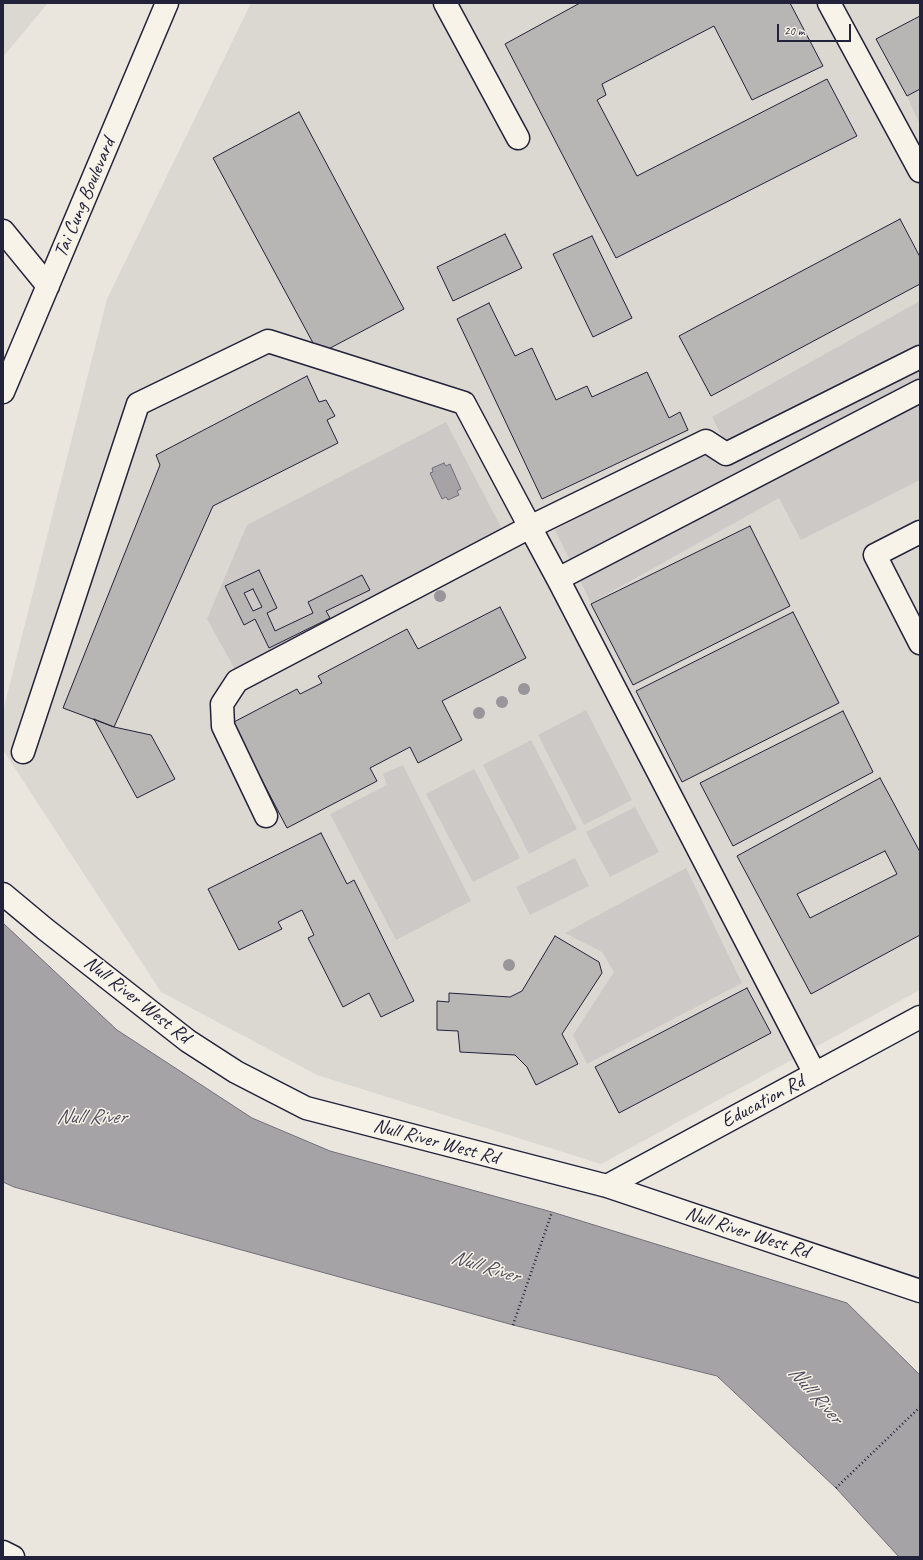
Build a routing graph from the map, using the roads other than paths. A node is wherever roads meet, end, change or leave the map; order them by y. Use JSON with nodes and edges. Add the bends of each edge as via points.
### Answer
{"nodes":[{"id":1,"x":167,"y":3,"type":"edge"},
{"id":2,"x":445,"y":3,"type":"edge"},
{"id":3,"x":829,"y":3,"type":"edge"},
{"id":4,"x":518,"y":138,"type":"dead end"},
{"id":5,"x":920,"y":171,"type":"edge"},
{"id":6,"x":3,"y":231,"type":"edge"},
{"id":7,"x":48,"y":286,"type":"junction"},
{"id":8,"x":920,"y":357,"type":"edge"},
{"id":9,"x":920,"y":391,"type":"edge"},
{"id":10,"x":3,"y":392,"type":"edge"},
{"id":11,"x":530,"y":527,"type":"junction"},
{"id":12,"x":920,"y":532,"type":"edge"},
{"id":13,"x":558,"y":579,"type":"junction"},
{"id":14,"x":914,"y":615,"type":"edge"},
{"id":15,"x":920,"y":643,"type":"edge"},
{"id":16,"x":23,"y":752,"type":"dead end"},
{"id":17,"x":266,"y":816,"type":"dead end"},
{"id":18,"x":3,"y":894,"type":"edge"},
{"id":19,"x":920,"y":1017,"type":"edge"},
{"id":20,"x":815,"y":1074,"type":"junction"},
{"id":21,"x":607,"y":1186,"type":"junction"},
{"id":22,"x":920,"y":1291,"type":"edge"},
{"id":23,"x":3,"y":1552,"type":"edge"},
{"id":24,"x":12,"y":1557,"type":"edge"}],
"edges":[{"from":1,"to":7,"type":"street","name":"Tai Cung Boulevard"},
{"from":2,"to":4,"type":"street"},
{"from":3,"to":5,"type":"street"},
{"from":6,"to":7,"type":"street"},
{"from":7,"to":10,"type":"street","name":"Tai Cung Boulevard"},
{"from":8,"to":11,"type":"street","via":[[726,454],[706,441]]},
{"from":9,"to":13,"type":"street"},
{"from":11,"to":13,"type":"street"},
{"from":11,"to":16,"type":"street","via":[[464,403],[268,341],[138,404]]},
{"from":11,"to":17,"type":"street","via":[[237,681],[222,704],[223,726]]},
{"from":12,"to":14,"type":"street","via":[[875,555]]},
{"from":13,"to":20,"type":"street"},
{"from":14,"to":15,"type":"street"},
{"from":18,"to":21,"type":"street","name":"Null River West Rd","via":[[188,1040],[236,1072],[306,1108]]},
{"from":19,"to":20,"type":"street","name":"Education Rd"},
{"from":20,"to":21,"type":"street","name":"Education Rd"},
{"from":21,"to":22,"type":"street","name":"Null River West Rd"},
{"from":23,"to":24,"type":"street"}]}
